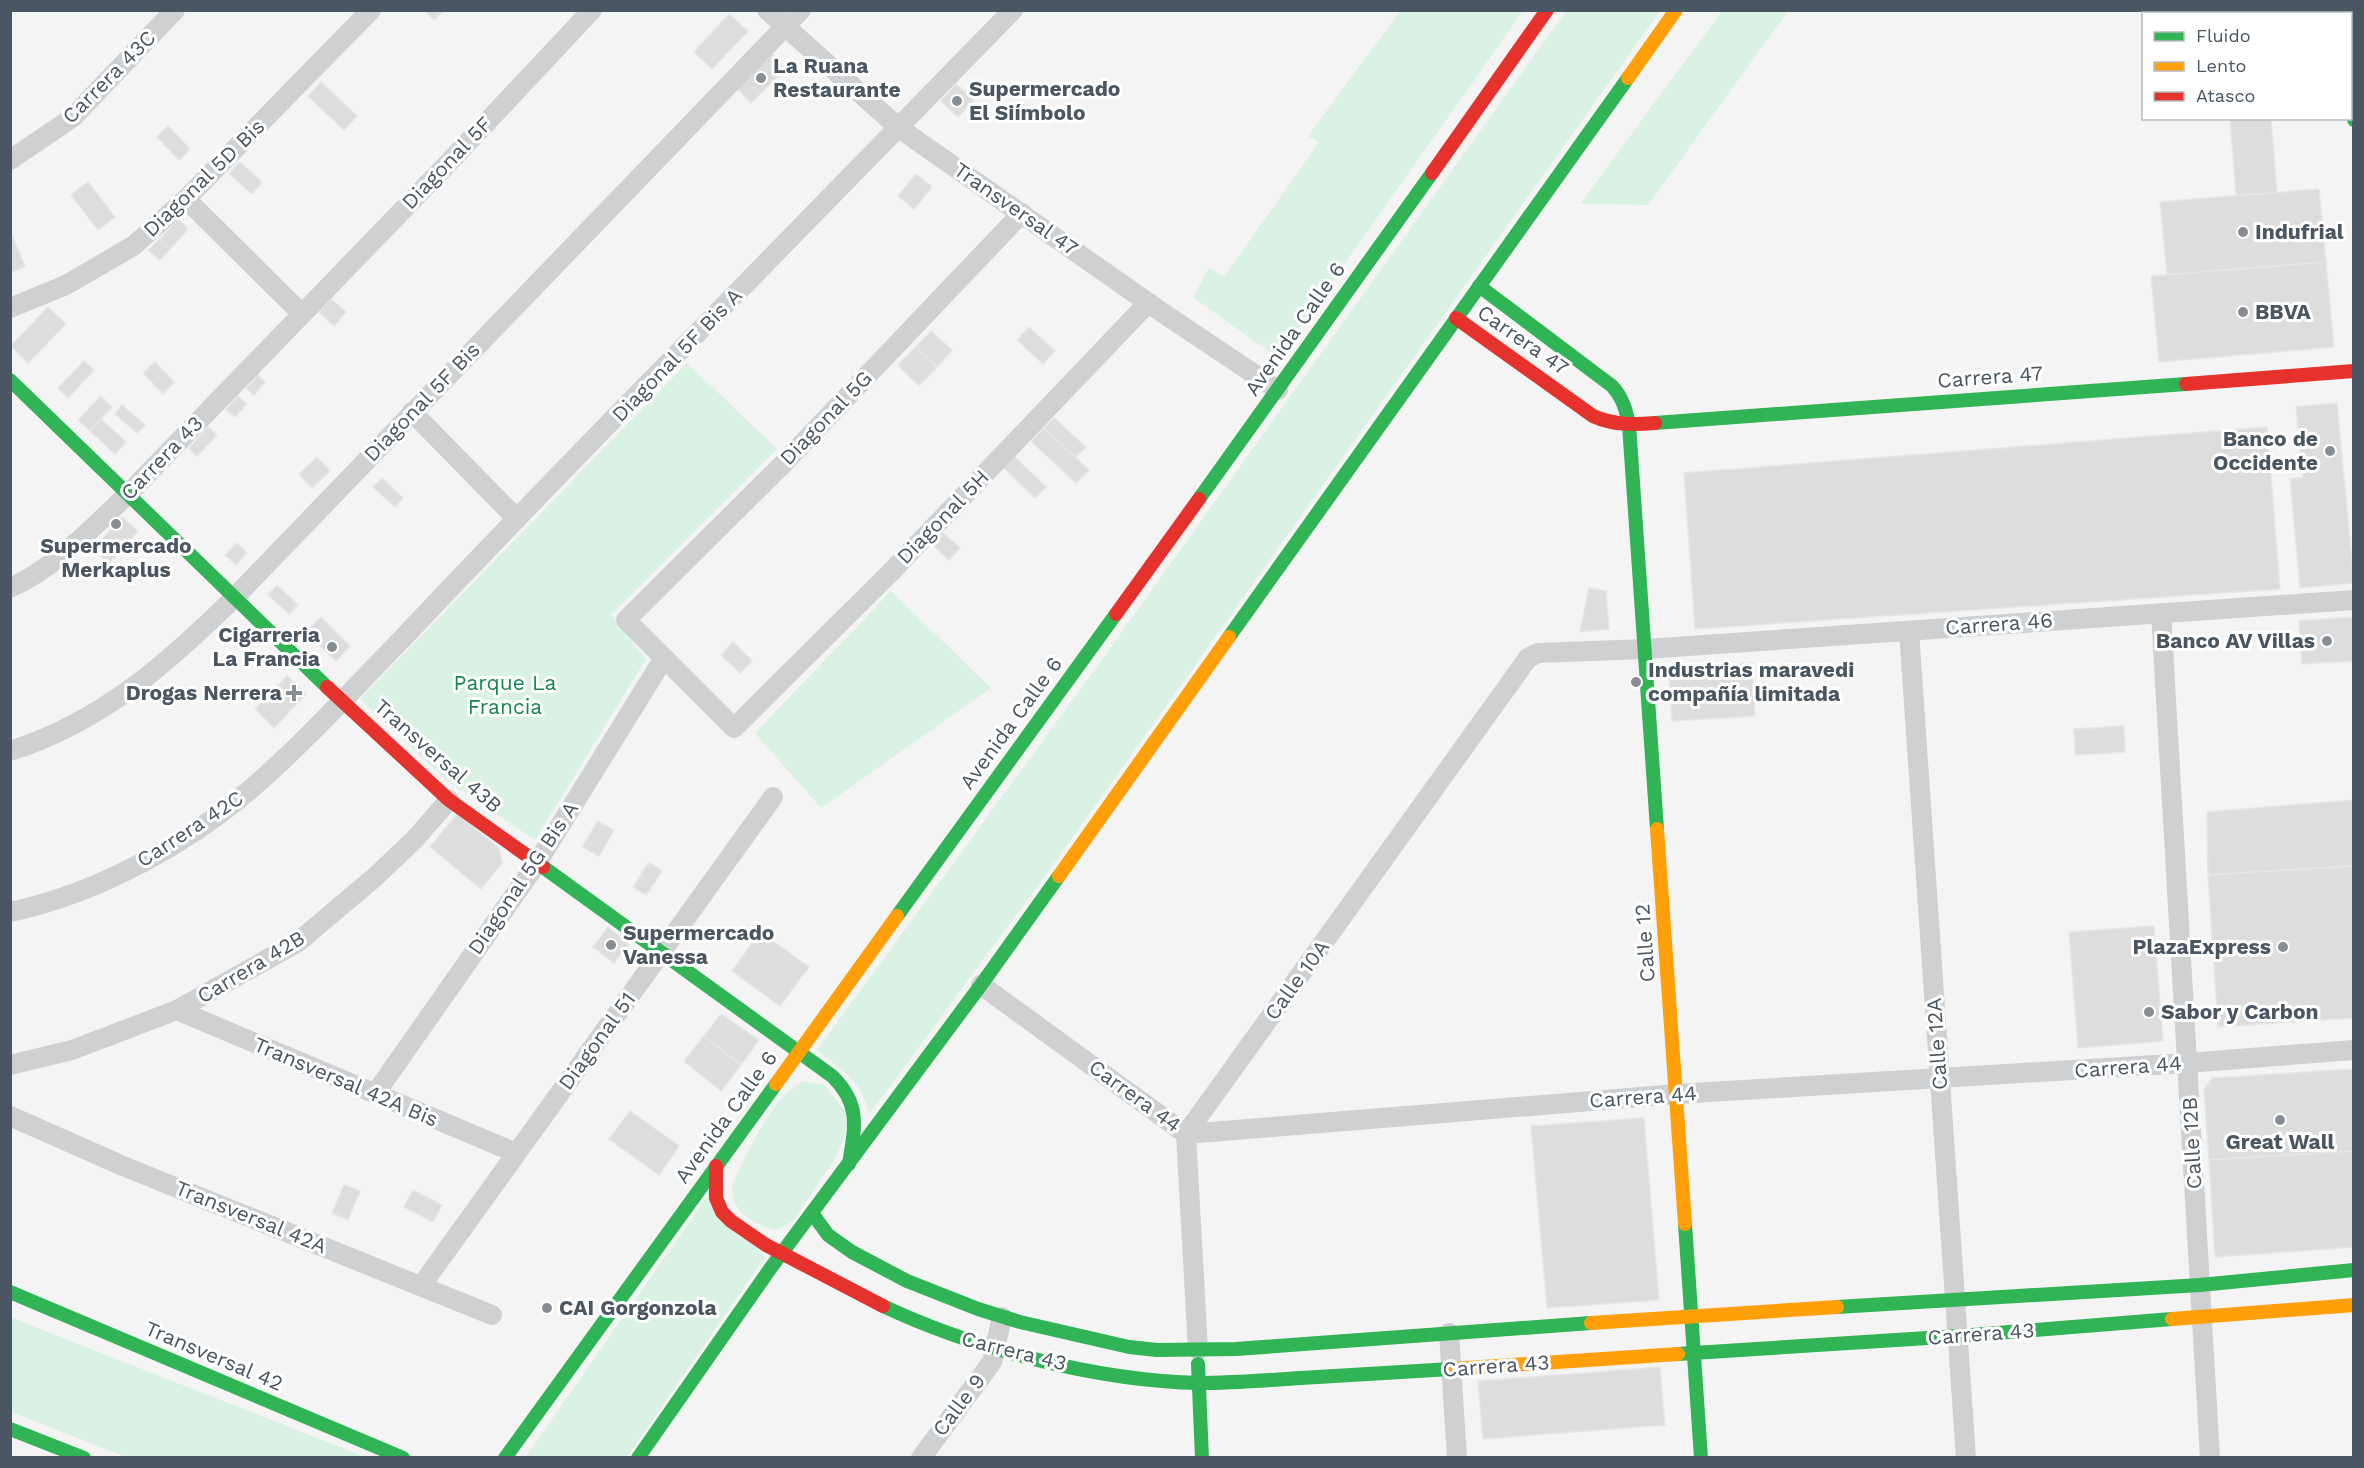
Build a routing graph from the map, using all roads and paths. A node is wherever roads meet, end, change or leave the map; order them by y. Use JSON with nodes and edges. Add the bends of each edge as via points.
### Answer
{"nodes":[{"id":1,"x":175,"y":10,"type":"edge"},
{"id":2,"x":371,"y":10,"type":"edge"},
{"id":3,"x":592,"y":10,"type":"edge"},
{"id":4,"x":767,"y":10,"type":"edge"},
{"id":5,"x":801,"y":10,"type":"edge"},
{"id":6,"x":1013,"y":10,"type":"edge"},
{"id":7,"x":1547,"y":10,"type":"edge"},
{"id":8,"x":1676,"y":10,"type":"edge"},
{"id":9,"x":785,"y":27,"type":"junction"},
{"id":10,"x":2352,"y":102,"type":"edge"},
{"id":11,"x":2354,"y":120,"type":"edge"},
{"id":12,"x":899,"y":128,"type":"junction"},
{"id":13,"x":10,"y":160,"type":"edge"},
{"id":14,"x":186,"y":200,"type":"junction"},
{"id":15,"x":1022,"y":213,"type":"junction"},
{"id":16,"x":1479,"y":286,"type":"junction"},
{"id":17,"x":1148,"y":303,"type":"junction"},
{"id":18,"x":10,"y":308,"type":"edge"},
{"id":19,"x":301,"y":313,"type":"junction"},
{"id":20,"x":1456,"y":318,"type":"junction"},
{"id":21,"x":2354,"y":371,"type":"edge"},
{"id":22,"x":1278,"y":390,"type":"junction"},
{"id":23,"x":15,"y":393,"type":"edge"},
{"id":24,"x":412,"y":412,"type":"junction"},
{"id":25,"x":1629,"y":425,"type":"junction"},
{"id":26,"x":128,"y":494,"type":"junction"},
{"id":27,"x":517,"y":519,"type":"junction"},
{"id":28,"x":10,"y":588,"type":"edge"},
{"id":29,"x":236,"y":597,"type":"junction"},
{"id":30,"x":2354,"y":600,"type":"edge"},
{"id":31,"x":2161,"y":613,"type":"junction"},
{"id":32,"x":1909,"y":631,"type":"junction"},
{"id":33,"x":1645,"y":649,"type":"junction"},
{"id":34,"x":664,"y":658,"type":"junction"},
{"id":35,"x":342,"y":701,"type":"junction"},
{"id":36,"x":10,"y":751,"type":"edge"},
{"id":37,"x":773,"y":797,"type":"dead end"},
{"id":38,"x":449,"y":800,"type":"junction"},
{"id":39,"x":537,"y":863,"type":"junction"},
{"id":40,"x":10,"y":912,"type":"edge"},
{"id":41,"x":661,"y":952,"type":"junction"},
{"id":42,"x":981,"y":985,"type":"junction"},
{"id":43,"x":177,"y":1010,"type":"junction"},
{"id":44,"x":799,"y":1050,"type":"junction"},
{"id":45,"x":2354,"y":1050,"type":"edge"},
{"id":46,"x":2187,"y":1063,"type":"junction"},
{"id":47,"x":10,"y":1065,"type":"edge"},
{"id":48,"x":1939,"y":1078,"type":"junction"},
{"id":49,"x":375,"y":1094,"type":"junction"},
{"id":50,"x":1677,"y":1094,"type":"junction"},
{"id":51,"x":10,"y":1116,"type":"edge"},
{"id":52,"x":1186,"y":1134,"type":"junction"},
{"id":53,"x":516,"y":1154,"type":"junction"},
{"id":54,"x":849,"y":1164,"type":"junction"},
{"id":55,"x":716,"y":1166,"type":"junction"},
{"id":56,"x":812,"y":1214,"type":"junction"},
{"id":57,"x":782,"y":1253,"type":"junction"},
{"id":58,"x":2354,"y":1270,"type":"edge"},
{"id":59,"x":2200,"y":1285,"type":"junction"},
{"id":60,"x":421,"y":1286,"type":"junction"},
{"id":61,"x":10,"y":1292,"type":"edge"},
{"id":62,"x":1956,"y":1301,"type":"junction"},
{"id":63,"x":2354,"y":1305,"type":"edge"},
{"id":64,"x":1692,"y":1315,"type":"junction"},
{"id":65,"x":492,"y":1316,"type":"dead end"},
{"id":66,"x":2202,"y":1316,"type":"junction"},
{"id":67,"x":1002,"y":1317,"type":"junction"},
{"id":68,"x":1449,"y":1333,"type":"junction"},
{"id":69,"x":1959,"y":1336,"type":"junction"},
{"id":70,"x":995,"y":1349,"type":"junction"},
{"id":71,"x":1198,"y":1350,"type":"junction"},
{"id":72,"x":1695,"y":1353,"type":"junction"},
{"id":73,"x":1451,"y":1368,"type":"junction"},
{"id":74,"x":1199,"y":1382,"type":"junction"},
{"id":75,"x":10,"y":1429,"type":"edge"},
{"id":76,"x":640,"y":1456,"type":"edge"},
{"id":77,"x":84,"y":1458,"type":"edge"},
{"id":78,"x":403,"y":1458,"type":"edge"},
{"id":79,"x":505,"y":1458,"type":"edge"},
{"id":80,"x":921,"y":1458,"type":"edge"},
{"id":81,"x":1202,"y":1458,"type":"edge"},
{"id":82,"x":1457,"y":1458,"type":"edge"},
{"id":83,"x":1701,"y":1458,"type":"edge"},
{"id":84,"x":1966,"y":1458,"type":"edge"},
{"id":85,"x":2210,"y":1458,"type":"edge"}],
"edges":[{"from":1,"to":13,"type":"street","name":"Carrera 43C","via":[[72,118]]},
{"from":2,"to":14,"type":"street","name":"Diagonal 5D Bis"},
{"from":3,"to":19,"type":"street","name":"Diagonal 5F"},
{"from":4,"to":9,"type":"street","name":"Transversal 47"},
{"from":5,"to":9,"type":"street","name":"Diagonal 5F Bis"},
{"from":6,"to":12,"type":"street","name":"Diagonal 5F Bis A"},
{"from":7,"to":22,"type":"street","name":"Avenida Calle 6"},
{"from":8,"to":16,"type":"street"},
{"from":9,"to":12,"type":"street","name":"Transversal 47"},
{"from":9,"to":24,"type":"street","name":"Diagonal 5F Bis"},
{"from":10,"to":11,"type":"street"},
{"from":12,"to":15,"type":"street","name":"Transversal 47"},
{"from":12,"to":27,"type":"street","name":"Diagonal 5F Bis A"},
{"from":14,"to":18,"type":"street","name":"Diagonal 5D Bis","via":[[133,246],[66,285]]},
{"from":14,"to":19,"type":"street"},
{"from":15,"to":17,"type":"street","name":"Transversal 47"},
{"from":15,"to":34,"type":"street","name":"Diagonal 5G","via":[[781,466],[626,620]]},
{"from":16,"to":20,"type":"street"},
{"from":16,"to":25,"type":"street","name":"Carrera 47","via":[[1612,386],[1626,405]]},
{"from":17,"to":22,"type":"street","name":"Transversal 47"},
{"from":17,"to":34,"type":"street","name":"Diagonal 5H","via":[[890,573],[734,728]]},
{"from":19,"to":26,"type":"street","name":"Carrera 43"},
{"from":20,"to":25,"type":"street","name":"Carrera 47","via":[[1593,416]]},
{"from":20,"to":42,"type":"street"},
{"from":21,"to":25,"type":"street","name":"Carrera 47"},
{"from":22,"to":44,"type":"street","name":"Avenida Calle 6"},
{"from":23,"to":26,"type":"street","name":"Transversal 43B"},
{"from":24,"to":27,"type":"street"},
{"from":24,"to":29,"type":"street","name":"Diagonal 5F Bis"},
{"from":25,"to":33,"type":"street","name":"Calle 12"},
{"from":26,"to":28,"type":"street","name":"Carrera 43","via":[[78,541]]},
{"from":26,"to":29,"type":"street","name":"Transversal 43B"},
{"from":27,"to":35,"type":"street","name":"Diagonal 5F Bis A"},
{"from":29,"to":35,"type":"street","name":"Transversal 43B"},
{"from":29,"to":36,"type":"street","name":"Diagonal 5F Bis","via":[[181,651],[132,688],[75,726]]},
{"from":30,"to":31,"type":"street","name":"Carrera 46"},
{"from":31,"to":32,"type":"street","name":"Carrera 46"},
{"from":31,"to":46,"type":"street","name":"Calle 12B"},
{"from":32,"to":33,"type":"street","name":"Carrera 46"},
{"from":32,"to":48,"type":"street","name":"Calle 12A"},
{"from":33,"to":50,"type":"street","name":"Calle 12"},
{"from":33,"to":52,"type":"street","name":"Calle 10A","via":[[1538,653],[1528,658]]},
{"from":34,"to":39,"type":"street","name":"Diagonal 5G Bis A"},
{"from":35,"to":38,"type":"street","name":"Transversal 43B"},
{"from":35,"to":40,"type":"street","name":"Carrera 42C","via":[[253,787],[183,838],[92,887]]},
{"from":37,"to":41,"type":"street","name":"Diagonal 51"},
{"from":38,"to":39,"type":"street","name":"Transversal 43B"},
{"from":38,"to":43,"type":"street","name":"Carrera 42B","via":[[391,862],[298,942]]},
{"from":39,"to":41,"type":"street","name":"Transversal 43B"},
{"from":39,"to":49,"type":"street","name":"Diagonal 5G Bis A"},
{"from":41,"to":44,"type":"street","name":"Transversal 43B"},
{"from":41,"to":53,"type":"street","name":"Diagonal 51"},
{"from":42,"to":52,"type":"street","name":"Carrera 44"},
{"from":42,"to":54,"type":"street"},
{"from":43,"to":47,"type":"street","name":"Carrera 42B","via":[[72,1050]]},
{"from":43,"to":49,"type":"street","name":"Transversal 42A Bis"},
{"from":44,"to":54,"type":"street","name":"Transversal 43B","via":[[852,1098],[856,1124]]},
{"from":44,"to":55,"type":"street","name":"Avenida Calle 6"},
{"from":45,"to":46,"type":"street","name":"Carrera 44"},
{"from":46,"to":48,"type":"street","name":"Carrera 44"},
{"from":46,"to":59,"type":"street","name":"Calle 12B"},
{"from":48,"to":50,"type":"street","name":"Carrera 44"},
{"from":48,"to":62,"type":"street","name":"Calle 12A"},
{"from":49,"to":53,"type":"street","name":"Transversal 42A Bis"},
{"from":50,"to":52,"type":"street","name":"Carrera 44"},
{"from":50,"to":64,"type":"street","name":"Calle 12"},
{"from":51,"to":60,"type":"street","name":"Transversal 42A","via":[[123,1166]]},
{"from":52,"to":71,"type":"street"},
{"from":53,"to":60,"type":"street","name":"Diagonal 51"},
{"from":54,"to":56,"type":"street"},
{"from":55,"to":57,"type":"street","name":"Carrera 43","via":[[715,1193],[721,1210],[735,1224]]},
{"from":55,"to":79,"type":"street","name":"Avenida Calle 6"},
{"from":56,"to":57,"type":"street"},
{"from":56,"to":67,"type":"street","name":"Carrera 43","via":[[828,1235],[852,1252],[936,1294]]},
{"from":57,"to":70,"type":"street","name":"Carrera 43","via":[[862,1298]]},
{"from":57,"to":76,"type":"street"},
{"from":58,"to":59,"type":"street","name":"Carrera 43"},
{"from":59,"to":62,"type":"street","name":"Carrera 43"},
{"from":59,"to":66,"type":"street","name":"Calle 12B"},
{"from":60,"to":65,"type":"street","name":"Transversal 42A"},
{"from":61,"to":78,"type":"street","name":"Transversal 42"},
{"from":62,"to":64,"type":"street","name":"Carrera 43"},
{"from":62,"to":69,"type":"street","name":"Calle 12A"},
{"from":63,"to":66,"type":"street","name":"Carrera 43"},
{"from":64,"to":68,"type":"street","name":"Carrera 43"},
{"from":64,"to":72,"type":"street","name":"Calle 12"},
{"from":66,"to":69,"type":"street","name":"Carrera 43"},
{"from":66,"to":85,"type":"street","name":"Calle 12B"},
{"from":67,"to":70,"type":"street","name":"Calle 9"},
{"from":67,"to":71,"type":"street","name":"Carrera 43","via":[[1129,1347]]},
{"from":68,"to":71,"type":"street","name":"Carrera 43"},
{"from":68,"to":73,"type":"street"},
{"from":69,"to":72,"type":"street","name":"Carrera 43"},
{"from":69,"to":84,"type":"street","name":"Calle 12A"},
{"from":70,"to":74,"type":"street","name":"Carrera 43","via":[[1090,1369]]},
{"from":70,"to":80,"type":"street","name":"Calle 9","via":[[992,1362]]},
{"from":71,"to":74,"type":"street"},
{"from":72,"to":73,"type":"street","name":"Carrera 43"},
{"from":72,"to":83,"type":"street","name":"Calle 12"},
{"from":73,"to":74,"type":"street","name":"Carrera 43"},
{"from":73,"to":82,"type":"street"},
{"from":74,"to":81,"type":"street"},
{"from":75,"to":77,"type":"street"}]}
